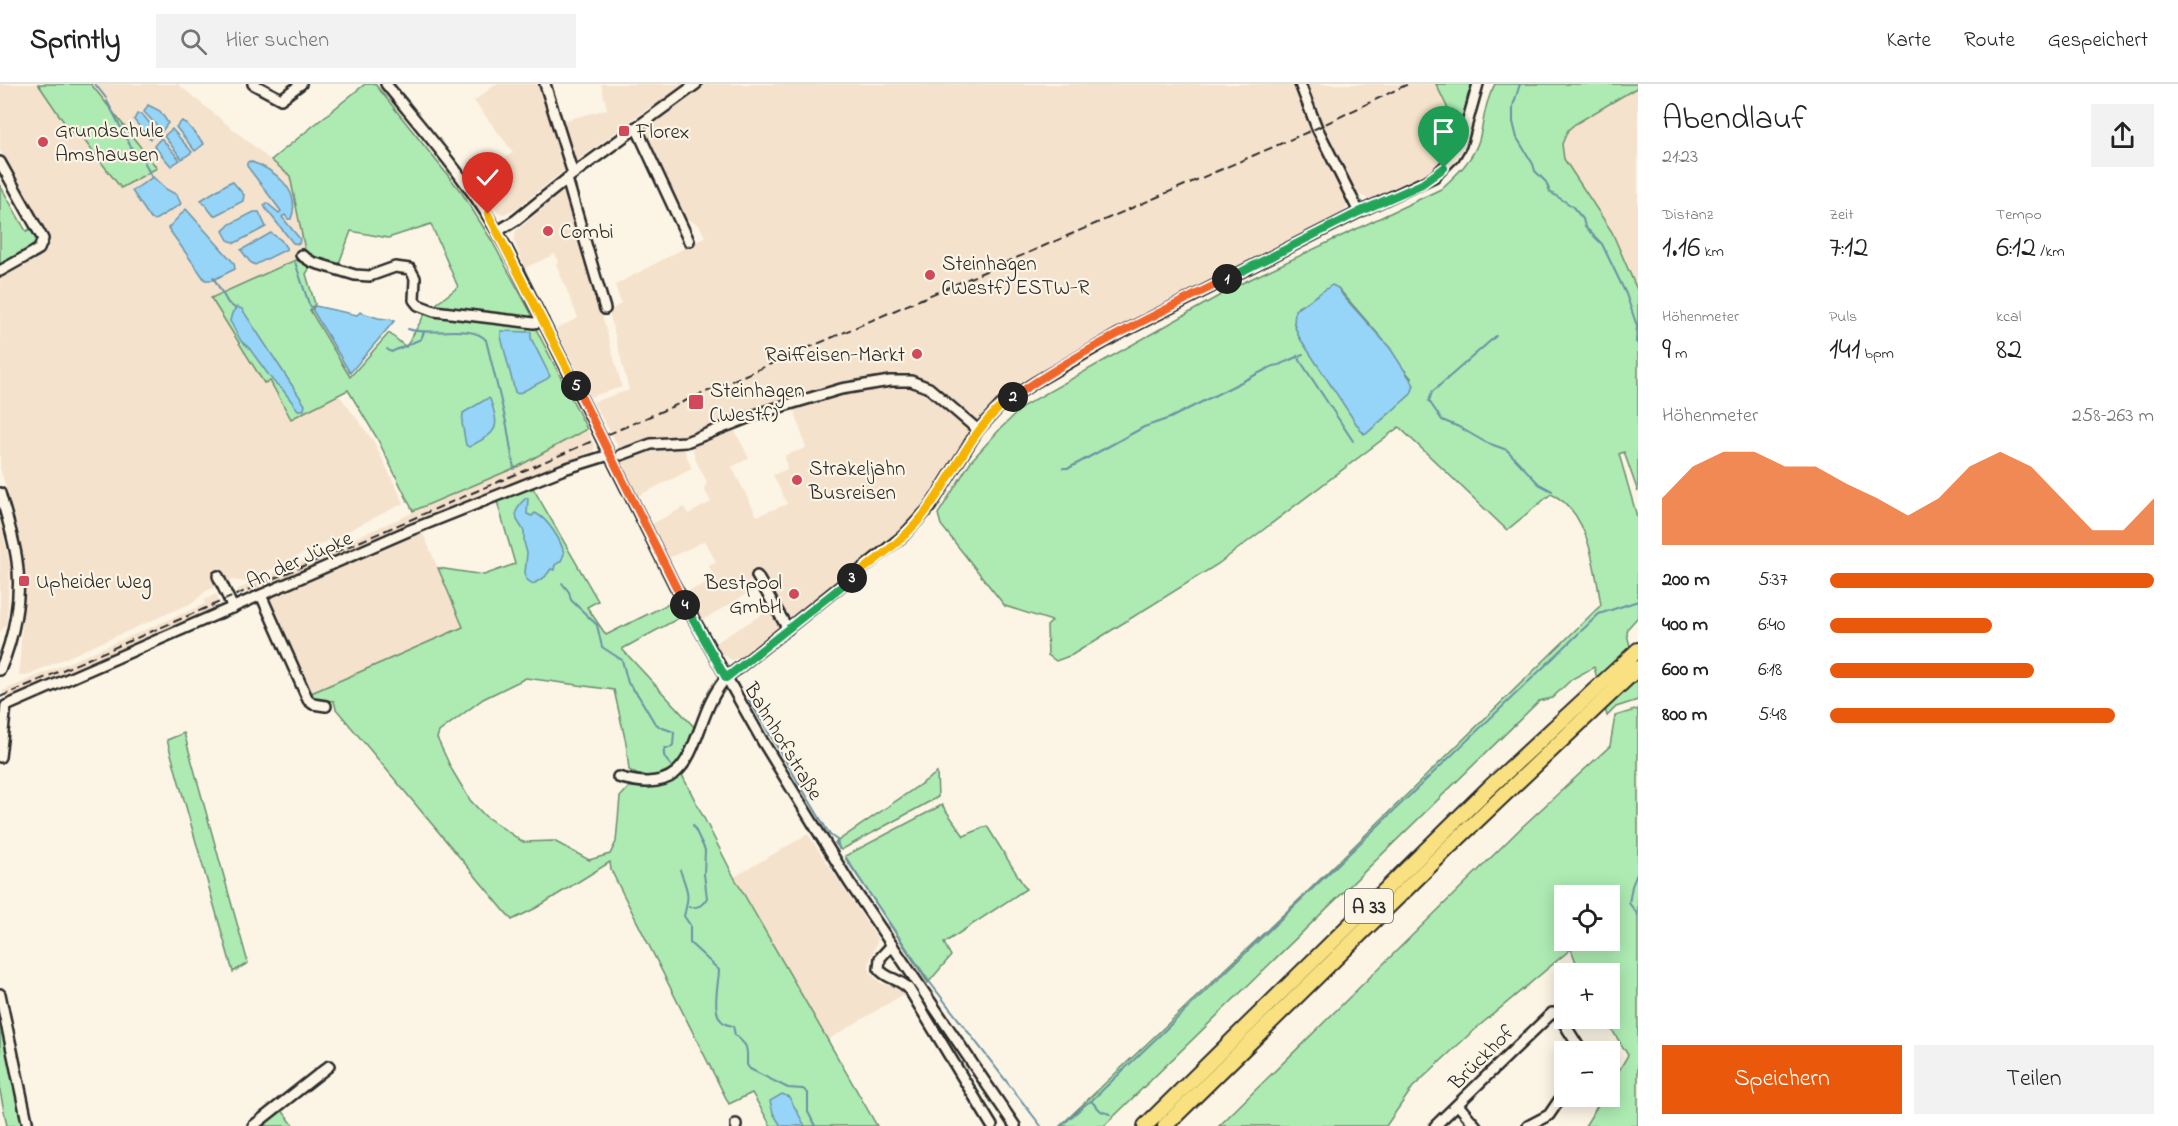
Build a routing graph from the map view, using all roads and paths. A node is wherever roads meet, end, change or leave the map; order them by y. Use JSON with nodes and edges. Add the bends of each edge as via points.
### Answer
{"nodes":[{"id":1,"x":253,"y":84,"type":"edge"},
{"id":2,"x":301,"y":84,"type":"edge"},
{"id":3,"x":386,"y":84,"type":"edge"},
{"id":4,"x":545,"y":84,"type":"edge"},
{"id":5,"x":696,"y":84,"type":"edge"},
{"id":6,"x":1300,"y":84,"type":"edge"},
{"id":7,"x":1478,"y":84,"type":"edge"},
{"id":8,"x":636,"y":128,"type":"junction"},
{"id":9,"x":0,"y":162,"type":"edge"},
{"id":10,"x":570,"y":176,"type":"junction"},
{"id":11,"x":1359,"y":212,"type":"junction"},
{"id":12,"x":498,"y":231,"type":"junction"},
{"id":13,"x":689,"y":242,"type":"dead end"},
{"id":14,"x":301,"y":255,"type":"dead end"},
{"id":15,"x":0,"y":271,"type":"edge"},
{"id":16,"x":605,"y":309,"type":"dead end"},
{"id":17,"x":543,"y":321,"type":"junction"},
{"id":18,"x":978,"y":430,"type":"junction"},
{"id":19,"x":609,"y":455,"type":"junction"},
{"id":20,"x":621,"y":455,"type":"dead end"},
{"id":21,"x":0,"y":493,"type":"edge"},
{"id":22,"x":218,"y":576,"type":"dead end"},
{"id":23,"x":757,"y":576,"type":"dead end"},
{"id":24,"x":261,"y":595,"type":"junction"},
{"id":25,"x":233,"y":608,"type":"junction"},
{"id":26,"x":788,"y":629,"type":"junction"},
{"id":27,"x":5,"y":641,"type":"edge"},
{"id":28,"x":1638,"y":650,"type":"edge"},
{"id":29,"x":1638,"y":668,"type":"edge"},
{"id":30,"x":0,"y":670,"type":"edge"},
{"id":31,"x":726,"y":678,"type":"junction"},
{"id":32,"x":3,"y":704,"type":"edge"},
{"id":33,"x":326,"y":706,"type":"dead end"},
{"id":34,"x":1,"y":735,"type":"edge"},
{"id":35,"x":0,"y":757,"type":"edge"},
{"id":36,"x":618,"y":777,"type":"dead end"},
{"id":37,"x":892,"y":945,"type":"junction"},
{"id":38,"x":0,"y":994,"type":"edge"},
{"id":39,"x":1575,"y":1041,"type":"edge"},
{"id":40,"x":329,"y":1066,"type":"dead end"},
{"id":41,"x":1458,"y":1105,"type":"junction"},
{"id":42,"x":1554,"y":1107,"type":"edge"},
{"id":43,"x":28,"y":1126,"type":"edge"},
{"id":44,"x":253,"y":1126,"type":"edge"},
{"id":45,"x":992,"y":1126,"type":"edge"},
{"id":46,"x":1015,"y":1126,"type":"edge"},
{"id":47,"x":1145,"y":1126,"type":"edge"},
{"id":48,"x":1165,"y":1126,"type":"edge"},
{"id":49,"x":1435,"y":1126,"type":"edge"},
{"id":50,"x":1476,"y":1126,"type":"edge"},
{"id":51,"x":1528,"y":1126,"type":"edge"}],
"edges":[{"from":1,"to":2,"type":"street","via":[[281,99]]},
{"from":3,"to":12,"type":"street","name":"Bahnhofstraße","via":[[473,191]]},
{"from":4,"to":10,"type":"street"},
{"from":5,"to":8,"type":"street"},
{"from":6,"to":11,"type":"street"},
{"from":7,"to":11,"type":"street","via":[[1461,145],[1444,168],[1422,184]]},
{"from":8,"to":10,"type":"street"},
{"from":8,"to":13,"type":"street"},
{"from":9,"to":15,"type":"street","via":[[43,239],[34,252]]},
{"from":10,"to":12,"type":"street"},
{"from":10,"to":16,"type":"street"},
{"from":11,"to":18,"type":"street","via":[[1117,335],[1017,394]]},
{"from":12,"to":17,"type":"street","name":"Bahnhofstraße"},
{"from":14,"to":17,"type":"street","via":[[355,275],[370,276],[395,267],[410,269],[415,278],[414,300],[421,307],[534,323]]},
{"from":17,"to":19,"type":"street","name":"Bahnhofstraße"},
{"from":18,"to":20,"type":"street","via":[[929,388],[911,381],[890,381],[841,389],[763,412],[686,442],[651,444]]},
{"from":18,"to":26,"type":"street","via":[[930,507],[903,536]]},
{"from":19,"to":24,"type":"street","name":"An der Jüpke","via":[[526,483]]},
{"from":19,"to":31,"type":"street","name":"Bahnhofstraße"},
{"from":21,"to":27,"type":"street","via":[[17,561],[16,601]]},
{"from":22,"to":25,"type":"street"},
{"from":23,"to":26,"type":"street"},
{"from":24,"to":25,"type":"street","name":"An der Jüpke"},
{"from":24,"to":33,"type":"street","via":[[308,700]]},
{"from":25,"to":32,"type":"street","name":"An der Jüpke"},
{"from":26,"to":31,"type":"street"},
{"from":27,"to":30,"type":"street"},
{"from":28,"to":47,"type":"highway","number":"A 33","via":[[1472,805]]},
{"from":29,"to":48,"type":"highway","number":"A 33"},
{"from":31,"to":36,"type":"street","via":[[713,697],[689,756],[672,777],[657,782]]},
{"from":31,"to":37,"type":"street","name":"Bahnhofstraße","via":[[833,858]]},
{"from":32,"to":34,"type":"street"},
{"from":34,"to":35,"type":"street"},
{"from":37,"to":45,"type":"street","via":[[880,958],[879,969],[909,989]]},
{"from":37,"to":46,"type":"street","name":"Bahnhofstraße"},
{"from":38,"to":43,"type":"street"},
{"from":39,"to":41,"type":"street","name":"Brückhof","via":[[1558,1014],[1552,1012]]},
{"from":40,"to":44,"type":"street"},
{"from":41,"to":49,"type":"street","name":"Brückhof"},
{"from":41,"to":50,"type":"street"},
{"from":42,"to":51,"type":"street","via":[[1549,1115]]}]}
